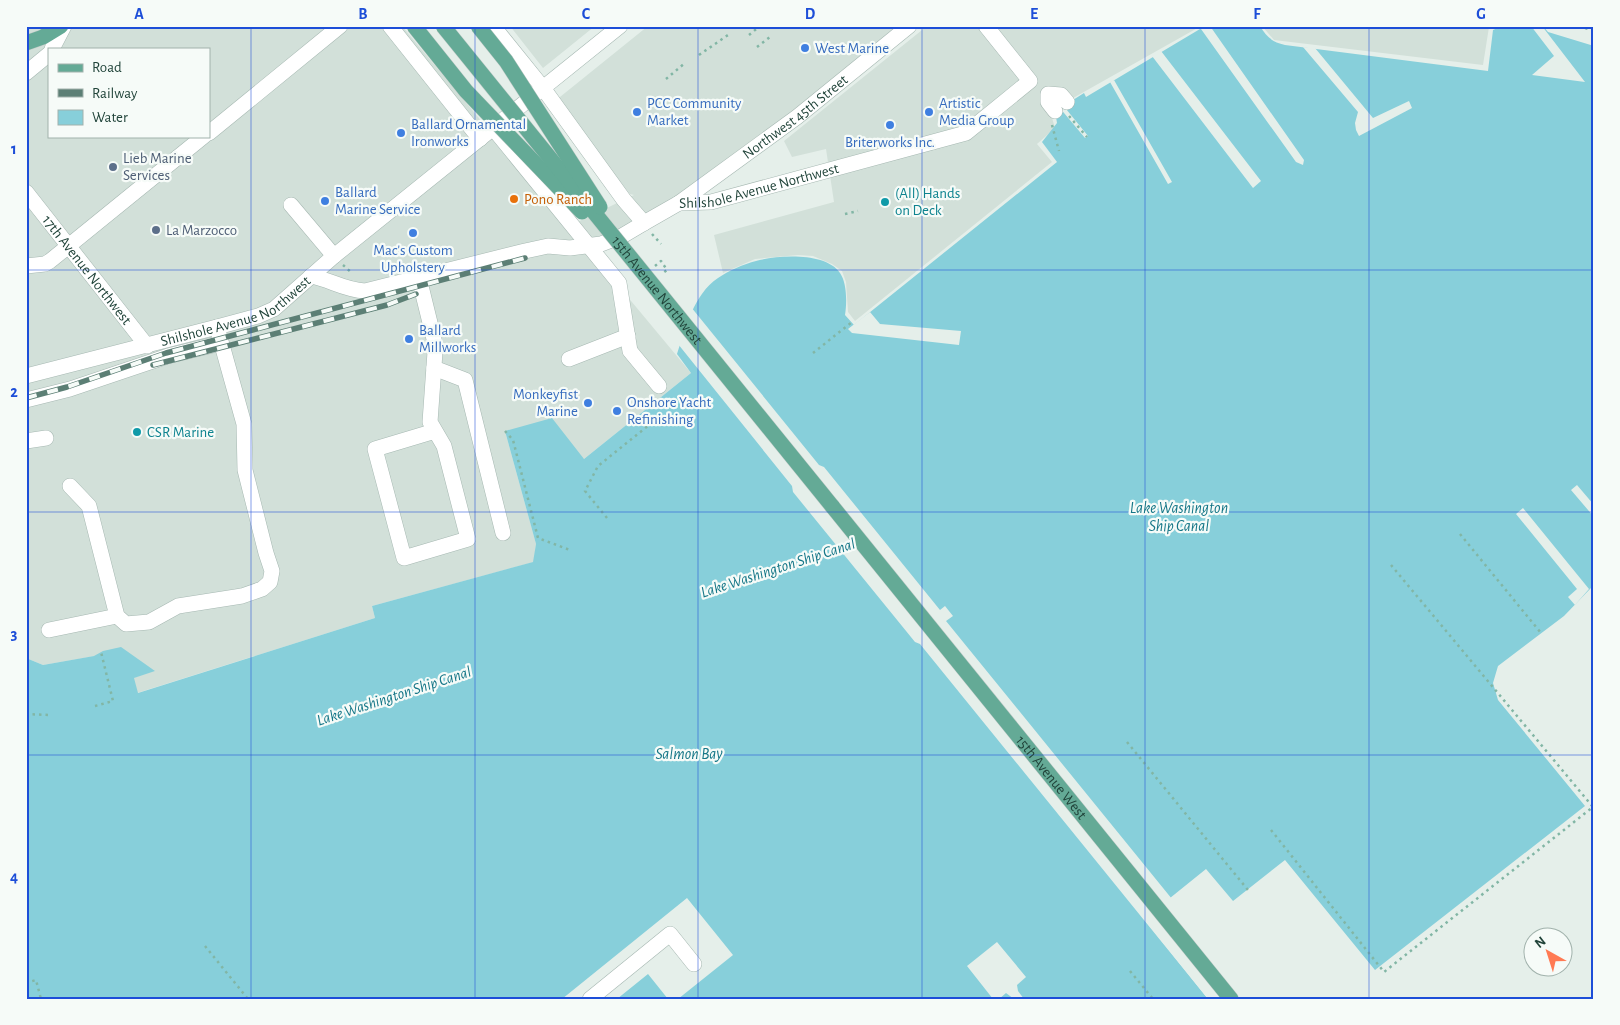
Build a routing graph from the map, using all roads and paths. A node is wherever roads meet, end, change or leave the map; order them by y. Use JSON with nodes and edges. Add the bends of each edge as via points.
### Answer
{"nodes":[{"id":1,"x":63,"y":26,"type":"edge"},
{"id":2,"x":340,"y":26,"type":"edge"},
{"id":3,"x":390,"y":26,"type":"edge"},
{"id":4,"x":414,"y":26,"type":"edge"},
{"id":5,"x":443,"y":26,"type":"edge"},
{"id":6,"x":478,"y":26,"type":"edge"},
{"id":7,"x":493,"y":26,"type":"edge"},
{"id":8,"x":620,"y":26,"type":"edge"},
{"id":9,"x":760,"y":26,"type":"edge"},
{"id":10,"x":909,"y":26,"type":"edge"},
{"id":11,"x":986,"y":26,"type":"edge"},
{"id":12,"x":1578,"y":26,"type":"edge"},
{"id":13,"x":1591,"y":26,"type":"edge"},
{"id":14,"x":728,"y":35,"type":"dead end"},
{"id":15,"x":749,"y":35,"type":"dead end"},
{"id":16,"x":770,"y":37,"type":"dead end"},
{"id":17,"x":26,"y":43,"type":"edge"},
{"id":18,"x":757,"y":47,"type":"dead end"},
{"id":19,"x":52,"y":48,"type":"edge"},
{"id":20,"x":699,"y":54,"type":"dead end"},
{"id":21,"x":48,"y":55,"type":"edge"},
{"id":22,"x":685,"y":63,"type":"dead end"},
{"id":23,"x":26,"y":73,"type":"edge"},
{"id":24,"x":666,"y":79,"type":"dead end"},
{"id":25,"x":543,"y":88,"type":"junction"},
{"id":26,"x":493,"y":128,"type":"junction"},
{"id":27,"x":210,"y":132,"type":"edge"},
{"id":28,"x":1087,"y":137,"type":"dead end"},
{"id":29,"x":202,"y":138,"type":"edge"},
{"id":30,"x":480,"y":139,"type":"junction"},
{"id":31,"x":1059,"y":151,"type":"dead end"},
{"id":32,"x":26,"y":192,"type":"edge"},
{"id":33,"x":679,"y":203,"type":"junction"},
{"id":34,"x":291,"y":205,"type":"dead end"},
{"id":35,"x":858,"y":212,"type":"dead end"},
{"id":36,"x":845,"y":214,"type":"dead end"},
{"id":37,"x":647,"y":228,"type":"junction"},
{"id":38,"x":661,"y":244,"type":"dead end"},
{"id":39,"x":69,"y":246,"type":"junction"},
{"id":40,"x":589,"y":246,"type":"junction"},
{"id":41,"x":624,"y":250,"type":"junction"},
{"id":42,"x":334,"y":256,"type":"junction"},
{"id":43,"x":661,"y":262,"type":"dead end"},
{"id":44,"x":26,"y":266,"type":"edge"},
{"id":45,"x":663,"y":274,"type":"dead end"},
{"id":46,"x":311,"y":276,"type":"junction"},
{"id":47,"x":420,"y":278,"type":"junction"},
{"id":48,"x":852,"y":322,"type":"dead end"},
{"id":49,"x":217,"y":327,"type":"junction"},
{"id":50,"x":628,"y":336,"type":"junction"},
{"id":51,"x":221,"y":343,"type":"junction"},
{"id":52,"x":148,"y":346,"type":"junction"},
{"id":53,"x":813,"y":352,"type":"dead end"},
{"id":54,"x":569,"y":359,"type":"dead end"},
{"id":55,"x":434,"y":368,"type":"junction"},
{"id":56,"x":26,"y":376,"type":"edge"},
{"id":57,"x":659,"y":386,"type":"dead end"},
{"id":58,"x":26,"y":400,"type":"edge"},
{"id":59,"x":645,"y":410,"type":"dead end"},
{"id":60,"x":435,"y":431,"type":"junction"},
{"id":61,"x":505,"y":432,"type":"dead end"},
{"id":62,"x":46,"y":438,"type":"dead end"},
{"id":63,"x":26,"y":441,"type":"edge"},
{"id":64,"x":70,"y":486,"type":"dead end"},
{"id":65,"x":607,"y":518,"type":"dead end"},
{"id":66,"x":503,"y":532,"type":"dead end"},
{"id":67,"x":1460,"y":534,"type":"dead end"},
{"id":68,"x":570,"y":550,"type":"dead end"},
{"id":69,"x":872,"y":554,"type":"joint"},
{"id":70,"x":1391,"y":564,"type":"dead end"},
{"id":71,"x":116,"y":616,"type":"junction"},
{"id":72,"x":49,"y":630,"type":"dead end"},
{"id":73,"x":1542,"y":633,"type":"dead end"},
{"id":74,"x":101,"y":652,"type":"dead end"},
{"id":75,"x":28,"y":659,"type":"dead end"},
{"id":76,"x":26,"y":664,"type":"edge"},
{"id":77,"x":95,"y":706,"type":"dead end"},
{"id":78,"x":26,"y":714,"type":"edge"},
{"id":79,"x":50,"y":716,"type":"dead end"},
{"id":80,"x":1127,"y":742,"type":"dead end"},
{"id":81,"x":1272,"y":830,"type":"dead end"},
{"id":82,"x":1248,"y":890,"type":"dead end"},
{"id":83,"x":205,"y":946,"type":"dead end"},
{"id":84,"x":694,"y":964,"type":"dead end"},
{"id":85,"x":1130,"y":971,"type":"dead end"},
{"id":86,"x":26,"y":983,"type":"edge"},
{"id":87,"x":41,"y":999,"type":"edge"},
{"id":88,"x":248,"y":999,"type":"edge"},
{"id":89,"x":590,"y":999,"type":"edge"},
{"id":90,"x":1154,"y":999,"type":"edge"},
{"id":91,"x":1231,"y":999,"type":"edge"}],
"edges":[{"from":1,"to":17,"type":"main road"},
{"from":1,"to":19,"type":"street"},
{"from":2,"to":27,"type":"street"},
{"from":3,"to":30,"type":"street"},
{"from":4,"to":41,"type":"main road","bridge":true,"via":[[466,91],[579,209]]},
{"from":5,"to":41,"type":"main road","name":"15th Avenue Northwest","bridge":true},
{"from":6,"to":41,"type":"main road","bridge":true,"via":[[506,61]]},
{"from":7,"to":25,"type":"street"},
{"from":8,"to":25,"type":"street"},
{"from":9,"to":15,"type":"path"},
{"from":10,"to":33,"type":"street","name":"Northwest 45th Street","via":[[797,118]]},
{"from":11,"to":33,"type":"street","name":"Shilshole Avenue Northwest","via":[[1030,81],[966,133],[711,202]]},
{"from":12,"to":13,"type":"path","via":[[1588,29]]},
{"from":14,"to":20,"type":"path"},
{"from":16,"to":18,"type":"path"},
{"from":21,"to":23,"type":"street"},
{"from":22,"to":24,"type":"path"},
{"from":25,"to":26,"type":"street"},
{"from":25,"to":37,"type":"street"},
{"from":26,"to":30,"type":"street"},
{"from":26,"to":40,"type":"street","name":"15th Avenue Northwest"},
{"from":28,"to":31,"type":"path","via":[[1059,110]]},
{"from":29,"to":39,"type":"street"},
{"from":30,"to":42,"type":"street"},
{"from":32,"to":39,"type":"street","name":"17th Avenue Northwest"},
{"from":33,"to":37,"type":"street","name":"Shilshole Avenue Northwest"},
{"from":34,"to":42,"type":"street"},
{"from":35,"to":36,"type":"path"},
{"from":37,"to":38,"type":"path"},
{"from":37,"to":40,"type":"street","name":"Shilshole Avenue Northwest"},
{"from":39,"to":44,"type":"street","via":[[45,264]]},
{"from":39,"to":52,"type":"street","name":"17th Avenue Northwest"},
{"from":40,"to":47,"type":"street","name":"Shilshole Avenue Northwest","via":[[548,246]]},
{"from":40,"to":50,"type":"street","name":"15th Avenue Northwest","via":[[619,283]]},
{"from":41,"to":69,"type":"main road","name":"15th Avenue Northwest","bridge":true},
{"from":42,"to":46,"type":"street"},
{"from":43,"to":45,"type":"path","via":[[668,270]]},
{"from":46,"to":47,"type":"street","name":"Shilshole Avenue Northwest","via":[[352,291]]},
{"from":46,"to":49,"type":"street","name":"Shilshole Avenue Northwest","via":[[274,310]]},
{"from":47,"to":55,"type":"street","via":[[434,339]]},
{"from":48,"to":53,"type":"path"},
{"from":49,"to":51,"type":"street"},
{"from":49,"to":52,"type":"street","name":"Shilshole Avenue Northwest"},
{"from":50,"to":54,"type":"street"},
{"from":50,"to":57,"type":"street","via":[[630,351]]},
{"from":51,"to":58,"type":"street"},
{"from":51,"to":71,"type":"street","via":[[244,424],[245,470],[272,571],[270,582],[262,589],[242,596],[178,606],[149,622],[126,624]]},
{"from":52,"to":56,"type":"street","name":"Shilshole Avenue Northwest"},
{"from":55,"to":60,"type":"street","via":[[430,422]]},
{"from":55,"to":66,"type":"street","via":[[465,380]]},
{"from":59,"to":65,"type":"path","via":[[654,421],[598,466],[585,491]]},
{"from":60,"to":60,"type":"street","via":[[375,448],[404,558],[468,539],[444,446]]},
{"from":61,"to":68,"type":"path","via":[[514,440],[538,538]]},
{"from":62,"to":63,"type":"street"},
{"from":64,"to":71,"type":"street","via":[[89,506]]},
{"from":67,"to":73,"type":"path"},
{"from":69,"to":91,"type":"main road","name":"15th Avenue West"},
{"from":70,"to":81,"type":"path","via":[[1593,807],[1384,972]]},
{"from":71,"to":72,"type":"street"},
{"from":74,"to":77,"type":"path","via":[[113,701]]},
{"from":75,"to":76,"type":"path"},
{"from":78,"to":79,"type":"path"},
{"from":80,"to":82,"type":"path"},
{"from":83,"to":88,"type":"path"},
{"from":84,"to":89,"type":"street","via":[[670,934]]},
{"from":85,"to":90,"type":"path"},
{"from":86,"to":87,"type":"path","via":[[36,980]]}]}
